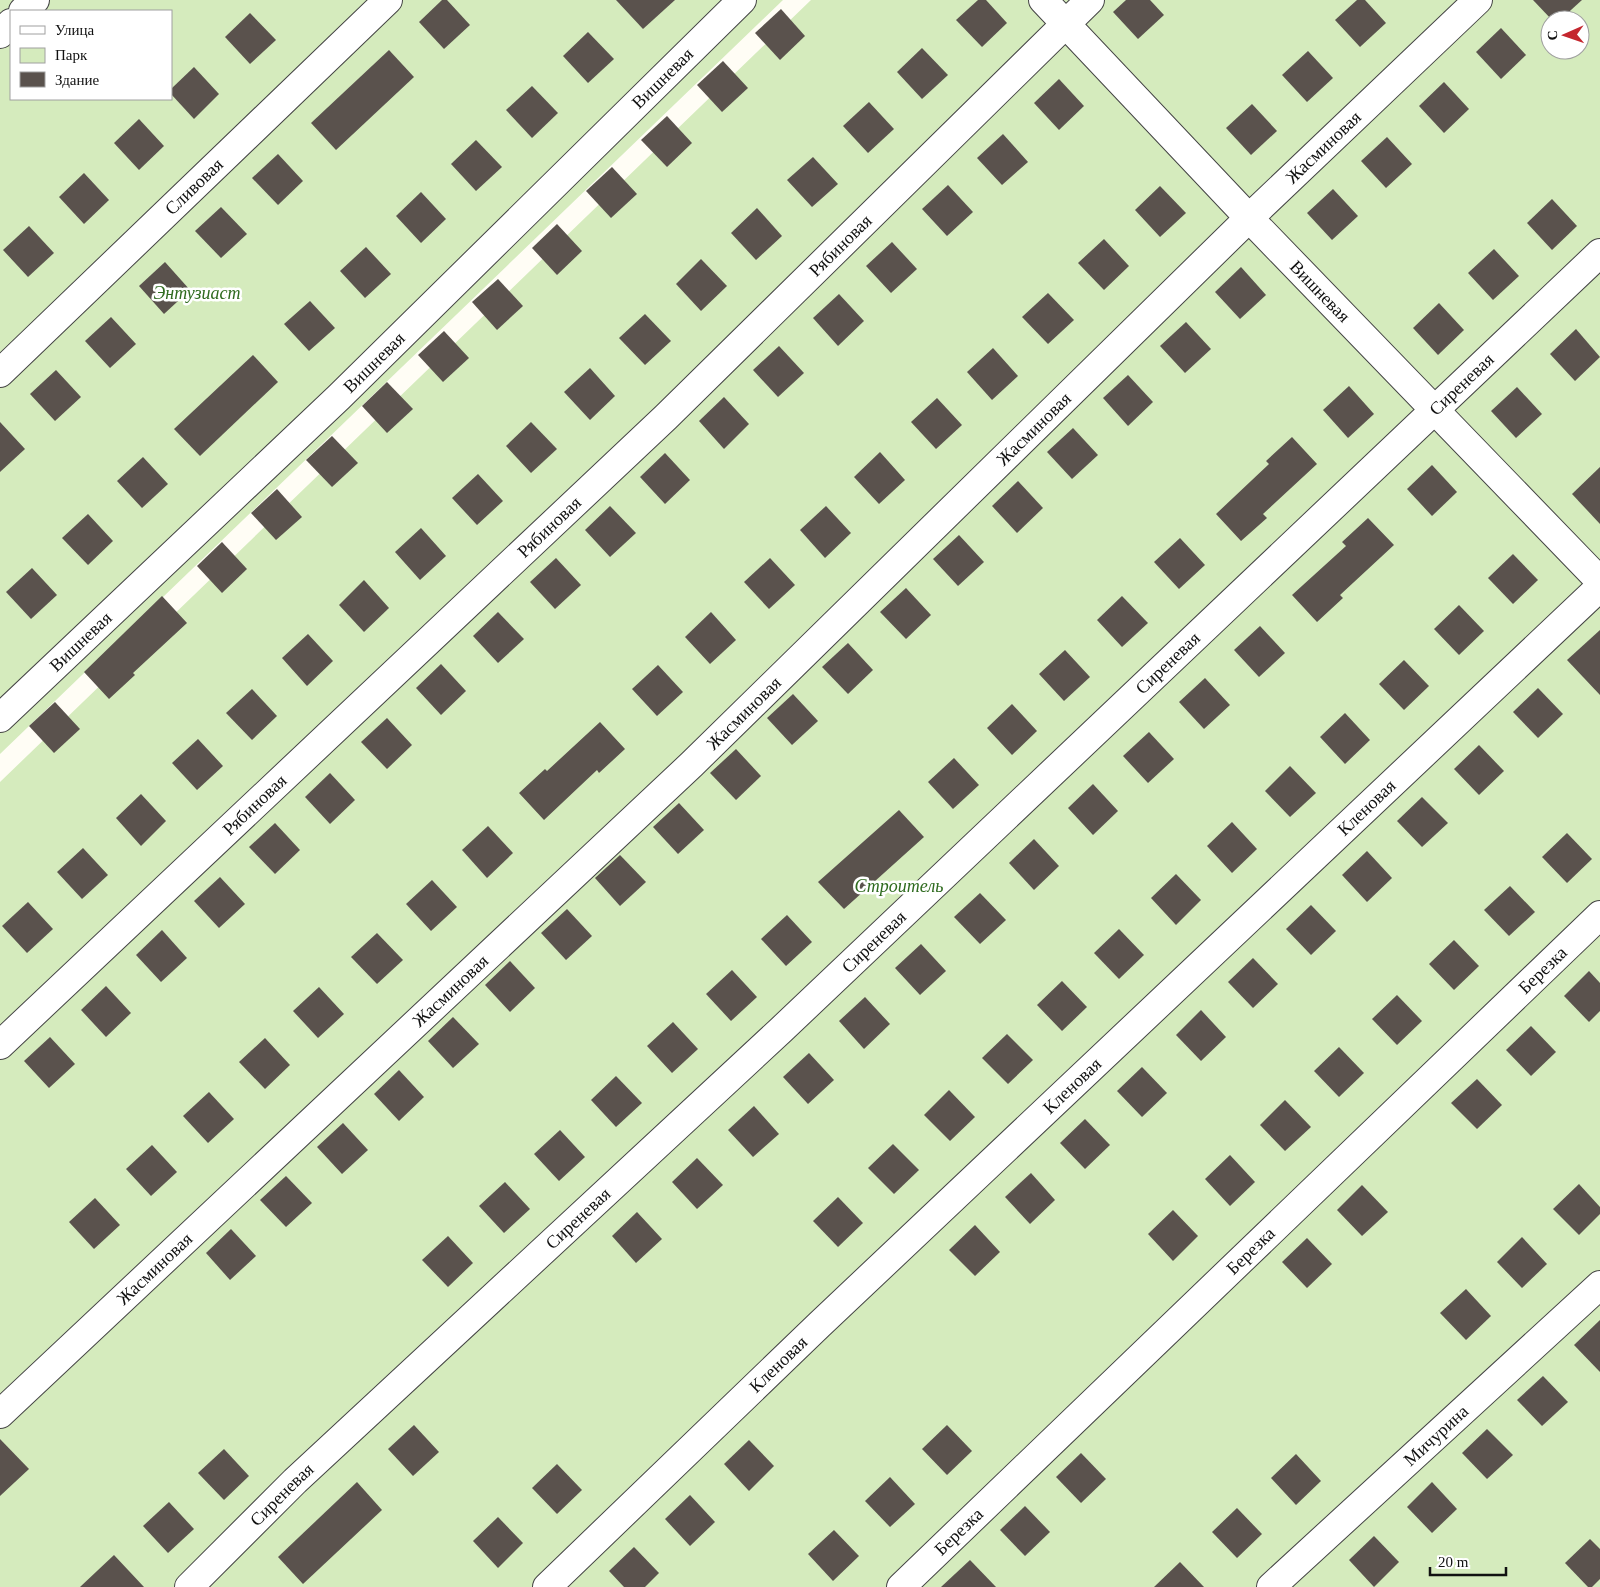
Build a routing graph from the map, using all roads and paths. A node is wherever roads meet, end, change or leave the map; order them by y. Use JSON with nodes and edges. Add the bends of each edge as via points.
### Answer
{"nodes":[{"id":1,"x":35,"y":0,"type":"edge"},
{"id":2,"x":388,"y":0,"type":"edge"},
{"id":3,"x":742,"y":0,"type":"edge"},
{"id":4,"x":1043,"y":0,"type":"edge"},
{"id":5,"x":1090,"y":0,"type":"edge"},
{"id":6,"x":1478,"y":0,"type":"edge"},
{"id":7,"x":24,"y":10,"type":"edge"},
{"id":8,"x":10,"y":24,"type":"edge"},
{"id":9,"x":1065,"y":24,"type":"junction"},
{"id":10,"x":0,"y":34,"type":"edge"},
{"id":11,"x":1249,"y":218,"type":"junction"},
{"id":12,"x":1600,"y":253,"type":"edge"},
{"id":13,"x":0,"y":373,"type":"edge"},
{"id":14,"x":1436,"y":410,"type":"junction"},
{"id":15,"x":1600,"y":581,"type":"edge"},
{"id":16,"x":1600,"y":587,"type":"edge"},
{"id":17,"x":0,"y":718,"type":"edge"},
{"id":18,"x":1600,"y":915,"type":"edge"},
{"id":19,"x":0,"y":1045,"type":"edge"},
{"id":20,"x":1600,"y":1285,"type":"edge"},
{"id":21,"x":0,"y":1414,"type":"edge"},
{"id":22,"x":189,"y":1587,"type":"edge"},
{"id":23,"x":547,"y":1587,"type":"edge"},
{"id":24,"x":900,"y":1587,"type":"edge"},
{"id":25,"x":1271,"y":1587,"type":"edge"}],
"edges":[{"from":1,"to":7,"type":"street"},
{"from":2,"to":13,"type":"street","name":"Сливовая"},
{"from":3,"to":17,"type":"street","name":"Вишневая","via":[[339,397]]},
{"from":4,"to":9,"type":"street","name":"Вишневая"},
{"from":5,"to":9,"type":"street","name":"Рябиновая"},
{"from":6,"to":11,"type":"street","name":"Жасминовая"},
{"from":8,"to":10,"type":"street"},
{"from":9,"to":11,"type":"street","name":"Вишневая"},
{"from":9,"to":19,"type":"street","name":"Рябиновая","via":[[666,417]]},
{"from":11,"to":14,"type":"street","name":"Вишневая"},
{"from":11,"to":21,"type":"street","name":"Жасминовая","via":[[692,764]]},
{"from":12,"to":14,"type":"street","name":"Сиреневая"},
{"from":14,"to":15,"type":"street","name":"Вишневая"},
{"from":14,"to":22,"type":"street","name":"Сиреневая","via":[[781,1030],[295,1481]]},
{"from":16,"to":23,"type":"street","name":"Кленовая","via":[[819,1325]]},
{"from":18,"to":24,"type":"street","name":"Березка"},
{"from":20,"to":25,"type":"street","name":"Мичурина"}]}
